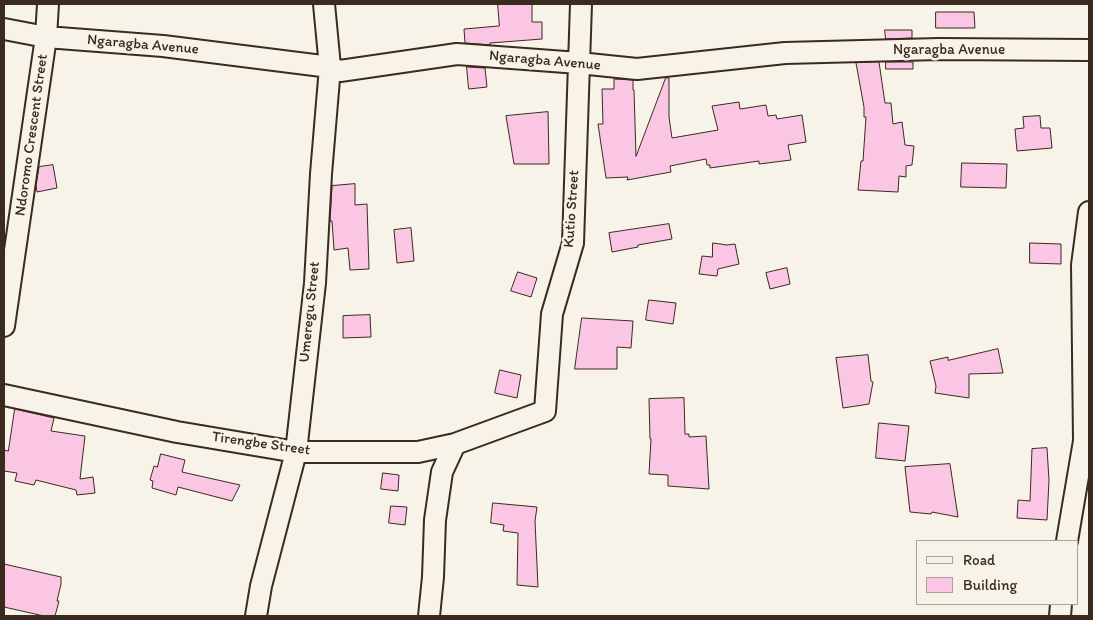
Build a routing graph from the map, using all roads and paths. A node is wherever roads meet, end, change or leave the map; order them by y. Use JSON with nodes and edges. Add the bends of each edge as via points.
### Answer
{"nodes":[{"id":1,"x":48,"y":4,"type":"edge"},
{"id":2,"x":324,"y":4,"type":"edge"},
{"id":3,"x":581,"y":4,"type":"edge"},
{"id":4,"x":4,"y":29,"type":"edge"},
{"id":5,"x":46,"y":37,"type":"junction"},
{"id":6,"x":1089,"y":50,"type":"edge"},
{"id":7,"x":579,"y":63,"type":"junction"},
{"id":8,"x":330,"y":67,"type":"junction"},
{"id":9,"x":1089,"y":212,"type":"edge"},
{"id":10,"x":4,"y":326,"type":"edge"},
{"id":11,"x":4,"y":395,"type":"edge"},
{"id":12,"x":545,"y":411,"type":"joint"},
{"id":13,"x":455,"y":444,"type":"junction"},
{"id":14,"x":296,"y":452,"type":"junction"},
{"id":15,"x":1067,"y":540,"type":"edge"},
{"id":16,"x":256,"y":616,"type":"edge"},
{"id":17,"x":429,"y":616,"type":"edge"}],
"edges":[{"from":1,"to":5,"type":"street","name":"Ndoromo Crescent Street"},
{"from":2,"to":8,"type":"street","name":"Umeregu Street"},
{"from":3,"to":7,"type":"street","name":"Kutio Street"},
{"from":4,"to":5,"type":"street","name":"Ngaragba Avenue"},
{"from":5,"to":8,"type":"street","name":"Ngaragba Avenue","via":[[163,46]]},
{"from":5,"to":10,"type":"street","name":"Ndoromo Crescent Street"},
{"from":6,"to":7,"type":"street","name":"Ngaragba Avenue","via":[[784,53],[637,69]]},
{"from":7,"to":8,"type":"street","name":"Ngaragba Avenue","via":[[457,54],[340,71]]},
{"from":7,"to":12,"type":"street","name":"Kutio Street","via":[[573,243],[552,314]]},
{"from":8,"to":14,"type":"street","name":"Umeregu Street","via":[[315,283]]},
{"from":9,"to":15,"type":"street","via":[[1082,265],[1084,441]]},
{"from":11,"to":14,"type":"street","name":"Tirengbe Street","via":[[177,432]]},
{"from":12,"to":13,"type":"street","name":"Tirengbe Street"},
{"from":13,"to":14,"type":"street","name":"Tirengbe Street","via":[[418,452]]},
{"from":13,"to":17,"type":"street","via":[[442,472],[435,520]]},
{"from":14,"to":16,"type":"street","name":"Umeregu Street"}]}
